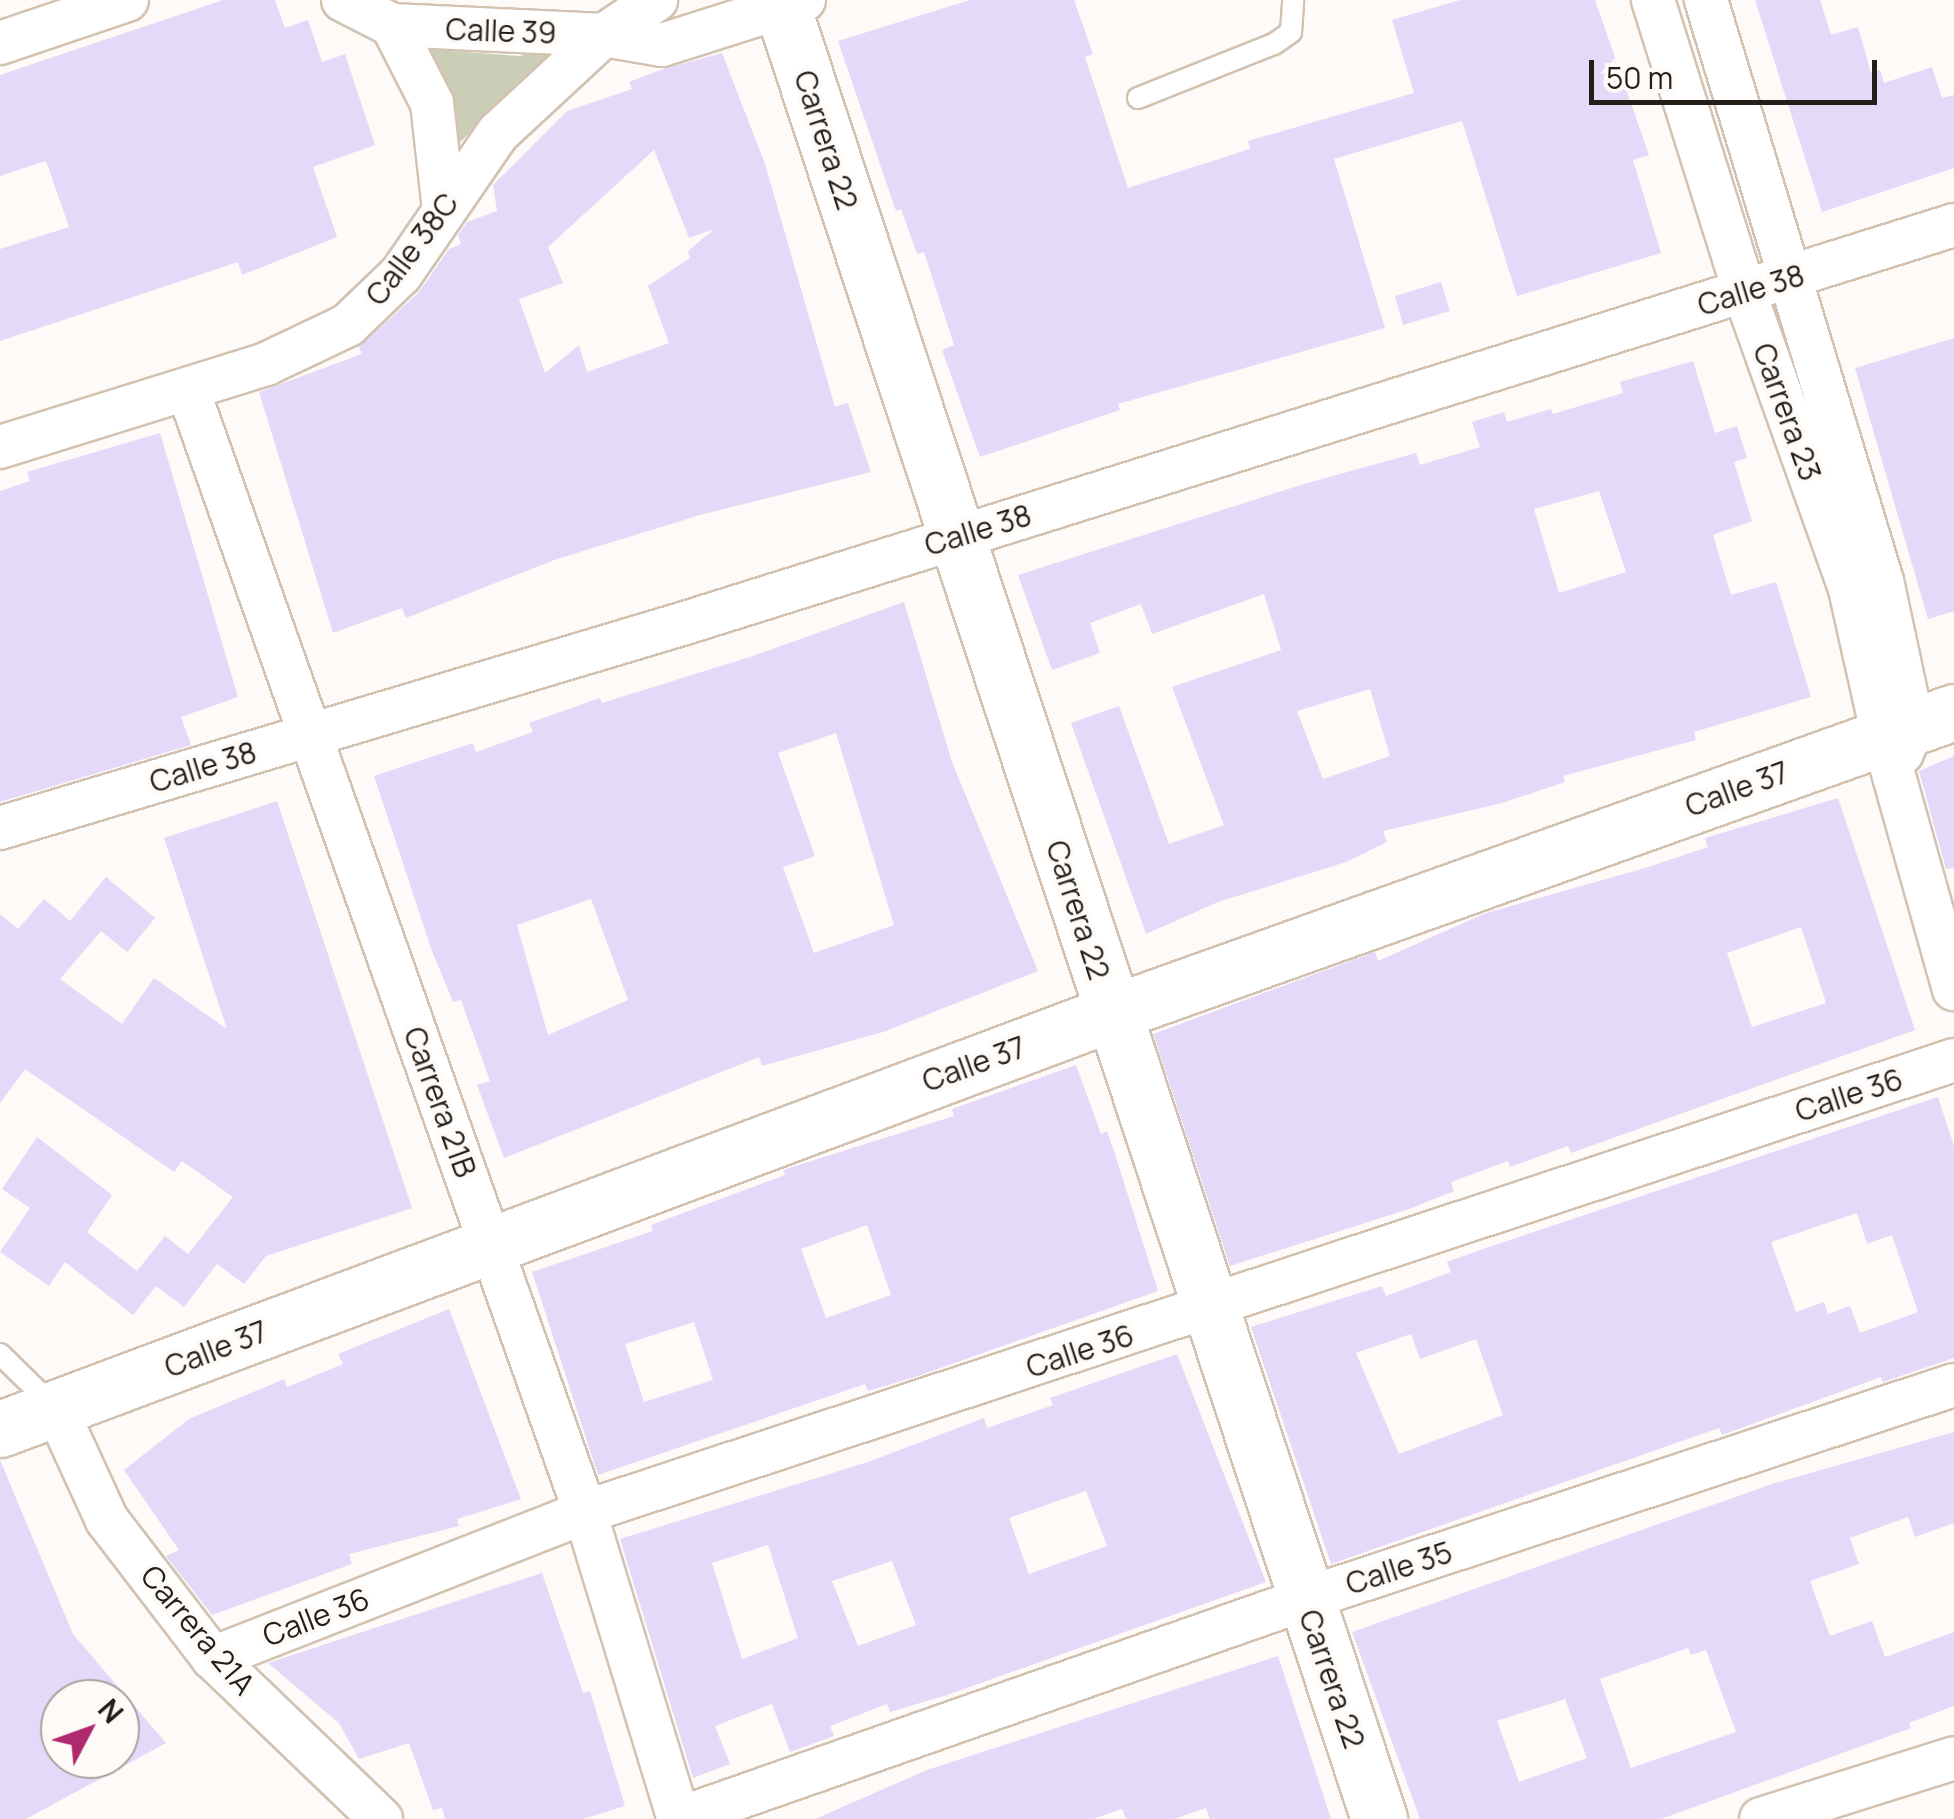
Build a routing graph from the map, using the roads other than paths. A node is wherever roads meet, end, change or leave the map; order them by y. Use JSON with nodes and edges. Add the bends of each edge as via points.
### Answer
{"nodes":[{"id":1,"x":127,"y":0,"type":"edge"},
{"id":2,"x":344,"y":0,"type":"edge"},
{"id":3,"x":656,"y":0,"type":"edge"},
{"id":4,"x":1294,"y":0,"type":"edge"},
{"id":5,"x":1653,"y":0,"type":"edge"},
{"id":6,"x":1706,"y":0,"type":"edge"},
{"id":7,"x":789,"y":2,"type":"edge"},
{"id":8,"x":73,"y":9,"type":"edge"},
{"id":9,"x":392,"y":25,"type":"junction"},
{"id":10,"x":604,"y":35,"type":"junction"},
{"id":11,"x":0,"y":43,"type":"edge"},
{"id":12,"x":1138,"y":98,"type":"dead end"},
{"id":13,"x":444,"y":210,"type":"junction"},
{"id":14,"x":1954,"y":226,"type":"edge"},
{"id":15,"x":1793,"y":278,"type":"junction"},
{"id":16,"x":1744,"y":291,"type":"junction"},
{"id":17,"x":188,"y":390,"type":"junction"},
{"id":18,"x":0,"y":446,"type":"edge"},
{"id":19,"x":956,"y":537,"type":"junction"},
{"id":20,"x":305,"y":736,"type":"junction"},
{"id":21,"x":1912,"y":736,"type":"edge"},
{"id":22,"x":0,"y":828,"type":"edge"},
{"id":23,"x":1954,"y":989,"type":"edge"},
{"id":24,"x":1112,"y":1013,"type":"junction"},
{"id":25,"x":1954,"y":1060,"type":"edge"},
{"id":26,"x":492,"y":1242,"type":"junction"},
{"id":27,"x":1208,"y":1309,"type":"junction"},
{"id":28,"x":0,"y":1354,"type":"edge"},
{"id":29,"x":1954,"y":1385,"type":"edge"},
{"id":30,"x":57,"y":1411,"type":"junction"},
{"id":31,"x":0,"y":1429,"type":"edge"},
{"id":32,"x":585,"y":1512,"type":"junction"},
{"id":33,"x":1305,"y":1599,"type":"junction"},
{"id":34,"x":213,"y":1658,"type":"junction"},
{"id":35,"x":1954,"y":1758,"type":"edge"},
{"id":36,"x":380,"y":1819,"type":"edge"},
{"id":37,"x":679,"y":1819,"type":"edge"},
{"id":38,"x":1379,"y":1819,"type":"edge"},
{"id":39,"x":1761,"y":1819,"type":"edge"}],
"edges":[{"from":1,"to":8,"type":"street"},
{"from":2,"to":9,"type":"street","name":"Calle 39"},
{"from":3,"to":10,"type":"street"},
{"from":4,"to":12,"type":"lane","via":[[1290,32],[1274,44]]},
{"from":5,"to":16,"type":"street","name":"Carrera 23"},
{"from":6,"to":15,"type":"street","name":"Carrera 23"},
{"from":7,"to":10,"type":"street","name":"Calle 39","via":[[662,45]]},
{"from":7,"to":19,"type":"street","name":"Carrera 22"},
{"from":8,"to":11,"type":"street"},
{"from":9,"to":10,"type":"street","name":"Calle 39"},
{"from":9,"to":13,"type":"street","via":[[432,103]]},
{"from":10,"to":13,"type":"street","name":"Calle 38C","via":[[498,133]]},
{"from":13,"to":17,"type":"street","name":"Calle 38C","via":[[401,274],[348,325],[317,345]]},
{"from":14,"to":15,"type":"street","name":"Calle 38"},
{"from":15,"to":16,"type":"street","name":"Calle 38"},
{"from":15,"to":21,"type":"street","name":"Carrera 23","via":[[1882,581]]},
{"from":16,"to":19,"type":"street","name":"Calle 38"},
{"from":16,"to":21,"type":"street","name":"Carrera 23","via":[[1850,590]]},
{"from":17,"to":18,"type":"street","name":"Calle 38C"},
{"from":17,"to":20,"type":"street","name":"Carrera 21B"},
{"from":19,"to":20,"type":"street","name":"Calle 38"},
{"from":19,"to":24,"type":"street","name":"Carrera 22"},
{"from":20,"to":22,"type":"street","name":"Calle 38"},
{"from":20,"to":26,"type":"street","name":"Carrera 21B"},
{"from":21,"to":23,"type":"street","name":"Carrera 23"},
{"from":21,"to":24,"type":"street","name":"Calle 37"},
{"from":24,"to":26,"type":"street","name":"Calle 37"},
{"from":24,"to":27,"type":"street","name":"Carrera 22"},
{"from":25,"to":27,"type":"street","name":"Calle 36"},
{"from":26,"to":30,"type":"street","name":"Calle 37"},
{"from":26,"to":32,"type":"street","name":"Carrera 21B"},
{"from":27,"to":32,"type":"street","name":"Calle 36"},
{"from":27,"to":33,"type":"street","name":"Carrera 22"},
{"from":28,"to":30,"type":"lane"},
{"from":29,"to":33,"type":"street","name":"Calle 35"},
{"from":30,"to":31,"type":"street","name":"Calle 37"},
{"from":30,"to":34,"type":"street","name":"Carrera 21A","via":[[107,1520]]},
{"from":32,"to":34,"type":"street","name":"Calle 36"},
{"from":32,"to":37,"type":"street","name":"Carrera 21B"},
{"from":33,"to":37,"type":"street","name":"Calle 35"},
{"from":33,"to":38,"type":"street","name":"Carrera 22"},
{"from":34,"to":36,"type":"street","name":"Carrera 21A"},
{"from":35,"to":39,"type":"street"}]}
